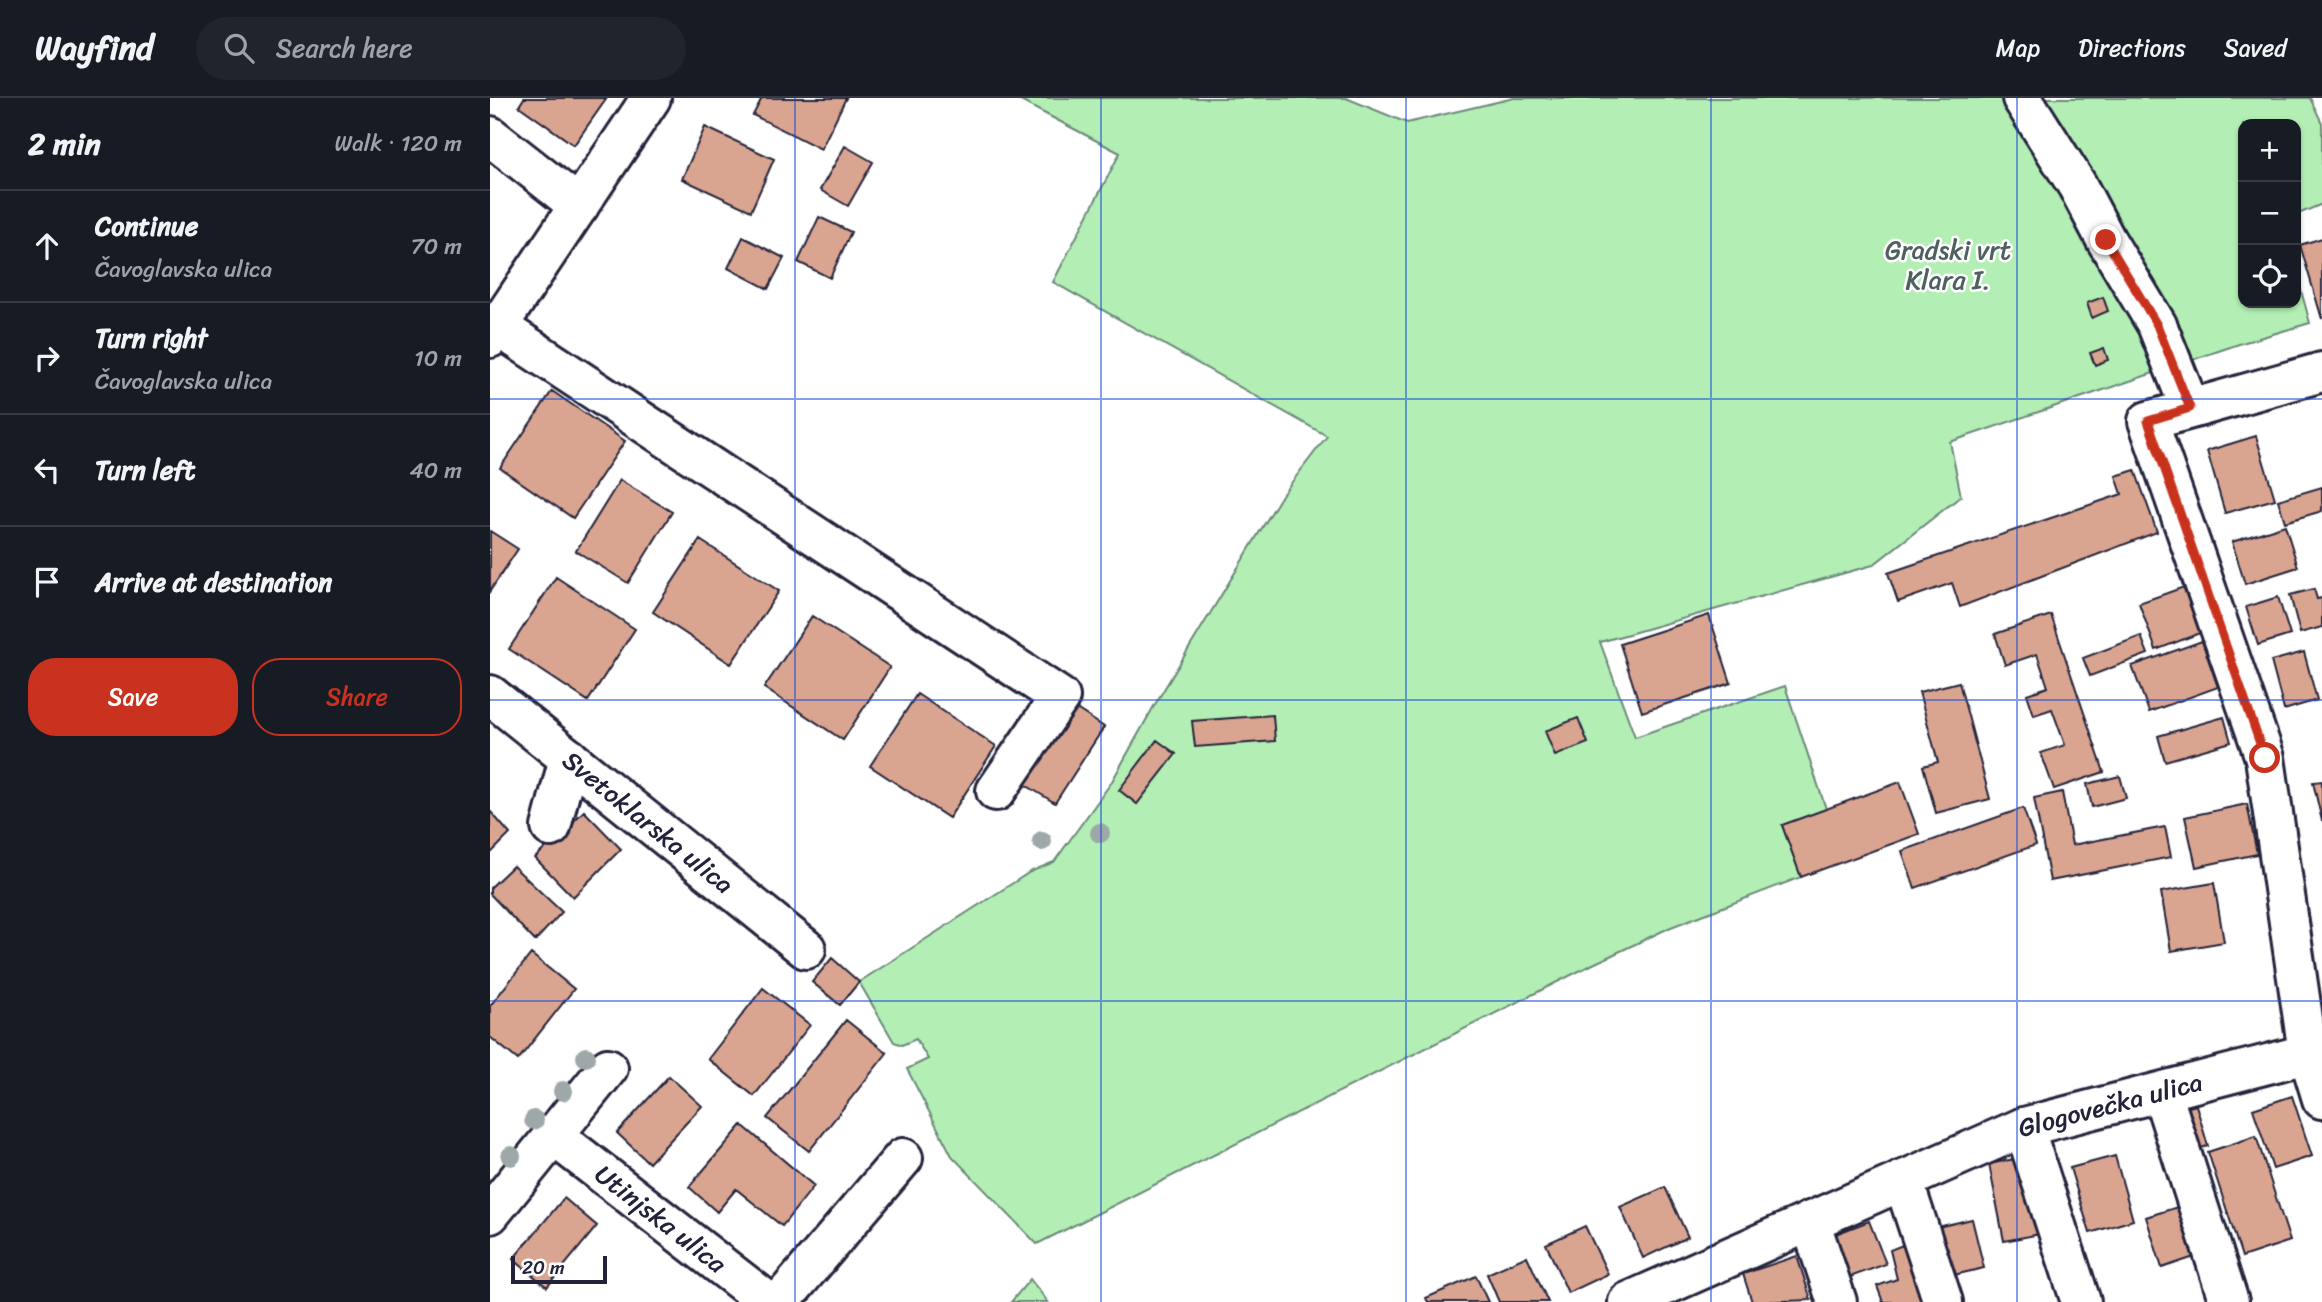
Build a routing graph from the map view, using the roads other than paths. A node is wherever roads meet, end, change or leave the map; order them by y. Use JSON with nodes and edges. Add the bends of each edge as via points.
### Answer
{"nodes":[{"id":1,"x":651,"y":98,"type":"edge"},
{"id":2,"x":2022,"y":98,"type":"edge"},
{"id":3,"x":490,"y":136,"type":"edge"},
{"id":4,"x":579,"y":206,"type":"junction"},
{"id":5,"x":494,"y":332,"type":"edge"},
{"id":6,"x":2322,"y":372,"type":"edge"},
{"id":7,"x":2190,"y":408,"type":"junction"},
{"id":8,"x":490,"y":695,"type":"edge"},
{"id":9,"x":569,"y":758,"type":"junction"},
{"id":10,"x":996,"y":792,"type":"dead end"},
{"id":11,"x":551,"y":827,"type":"dead end"},
{"id":12,"x":806,"y":949,"type":"dead end"},
{"id":13,"x":2315,"y":1051,"type":"edge"},
{"id":14,"x":608,"y":1068,"type":"dead end"},
{"id":15,"x":2162,"y":1093,"type":"junction"},
{"id":16,"x":2322,"y":1099,"type":"edge"},
{"id":17,"x":2024,"y":1127,"type":"junction"},
{"id":18,"x":554,"y":1136,"type":"junction"},
{"id":19,"x":903,"y":1158,"type":"dead end"},
{"id":20,"x":1903,"y":1180,"type":"junction"},
{"id":21,"x":490,"y":1214,"type":"edge"},
{"id":22,"x":1810,"y":1221,"type":"junction"},
{"id":23,"x":768,"y":1302,"type":"edge"},
{"id":24,"x":780,"y":1302,"type":"edge"},
{"id":25,"x":1628,"y":1302,"type":"edge"},
{"id":26,"x":1838,"y":1302,"type":"edge"},
{"id":27,"x":1943,"y":1302,"type":"edge"},
{"id":28,"x":2081,"y":1302,"type":"edge"},
{"id":29,"x":2229,"y":1302,"type":"edge"}],
"edges":[{"from":1,"to":4,"type":"street"},
{"from":2,"to":7,"type":"street","via":[[2157,325]]},
{"from":3,"to":4,"type":"street"},
{"from":4,"to":5,"type":"street"},
{"from":5,"to":10,"type":"street","via":[[1060,696]]},
{"from":6,"to":7,"type":"street"},
{"from":7,"to":13,"type":"street","via":[[2148,421],[2265,758]]},
{"from":8,"to":9,"type":"street","name":"Svetoklarska ulica"},
{"from":9,"to":11,"type":"street"},
{"from":9,"to":12,"type":"street","name":"Svetoklarska ulica"},
{"from":13,"to":15,"type":"street","name":"Glogovečka ulica"},
{"from":13,"to":16,"type":"street"},
{"from":14,"to":18,"type":"street"},
{"from":15,"to":17,"type":"street","name":"Glogovečka ulica"},
{"from":15,"to":29,"type":"street"},
{"from":17,"to":20,"type":"street","name":"Glogovečka ulica"},
{"from":17,"to":28,"type":"street"},
{"from":18,"to":21,"type":"street"},
{"from":18,"to":23,"type":"street","name":"Utinjska ulica"},
{"from":19,"to":24,"type":"street"},
{"from":20,"to":22,"type":"street","name":"Glogovečka ulica"},
{"from":20,"to":27,"type":"street"},
{"from":22,"to":25,"type":"street","name":"Glogovečka ulica"},
{"from":22,"to":26,"type":"street"}]}
